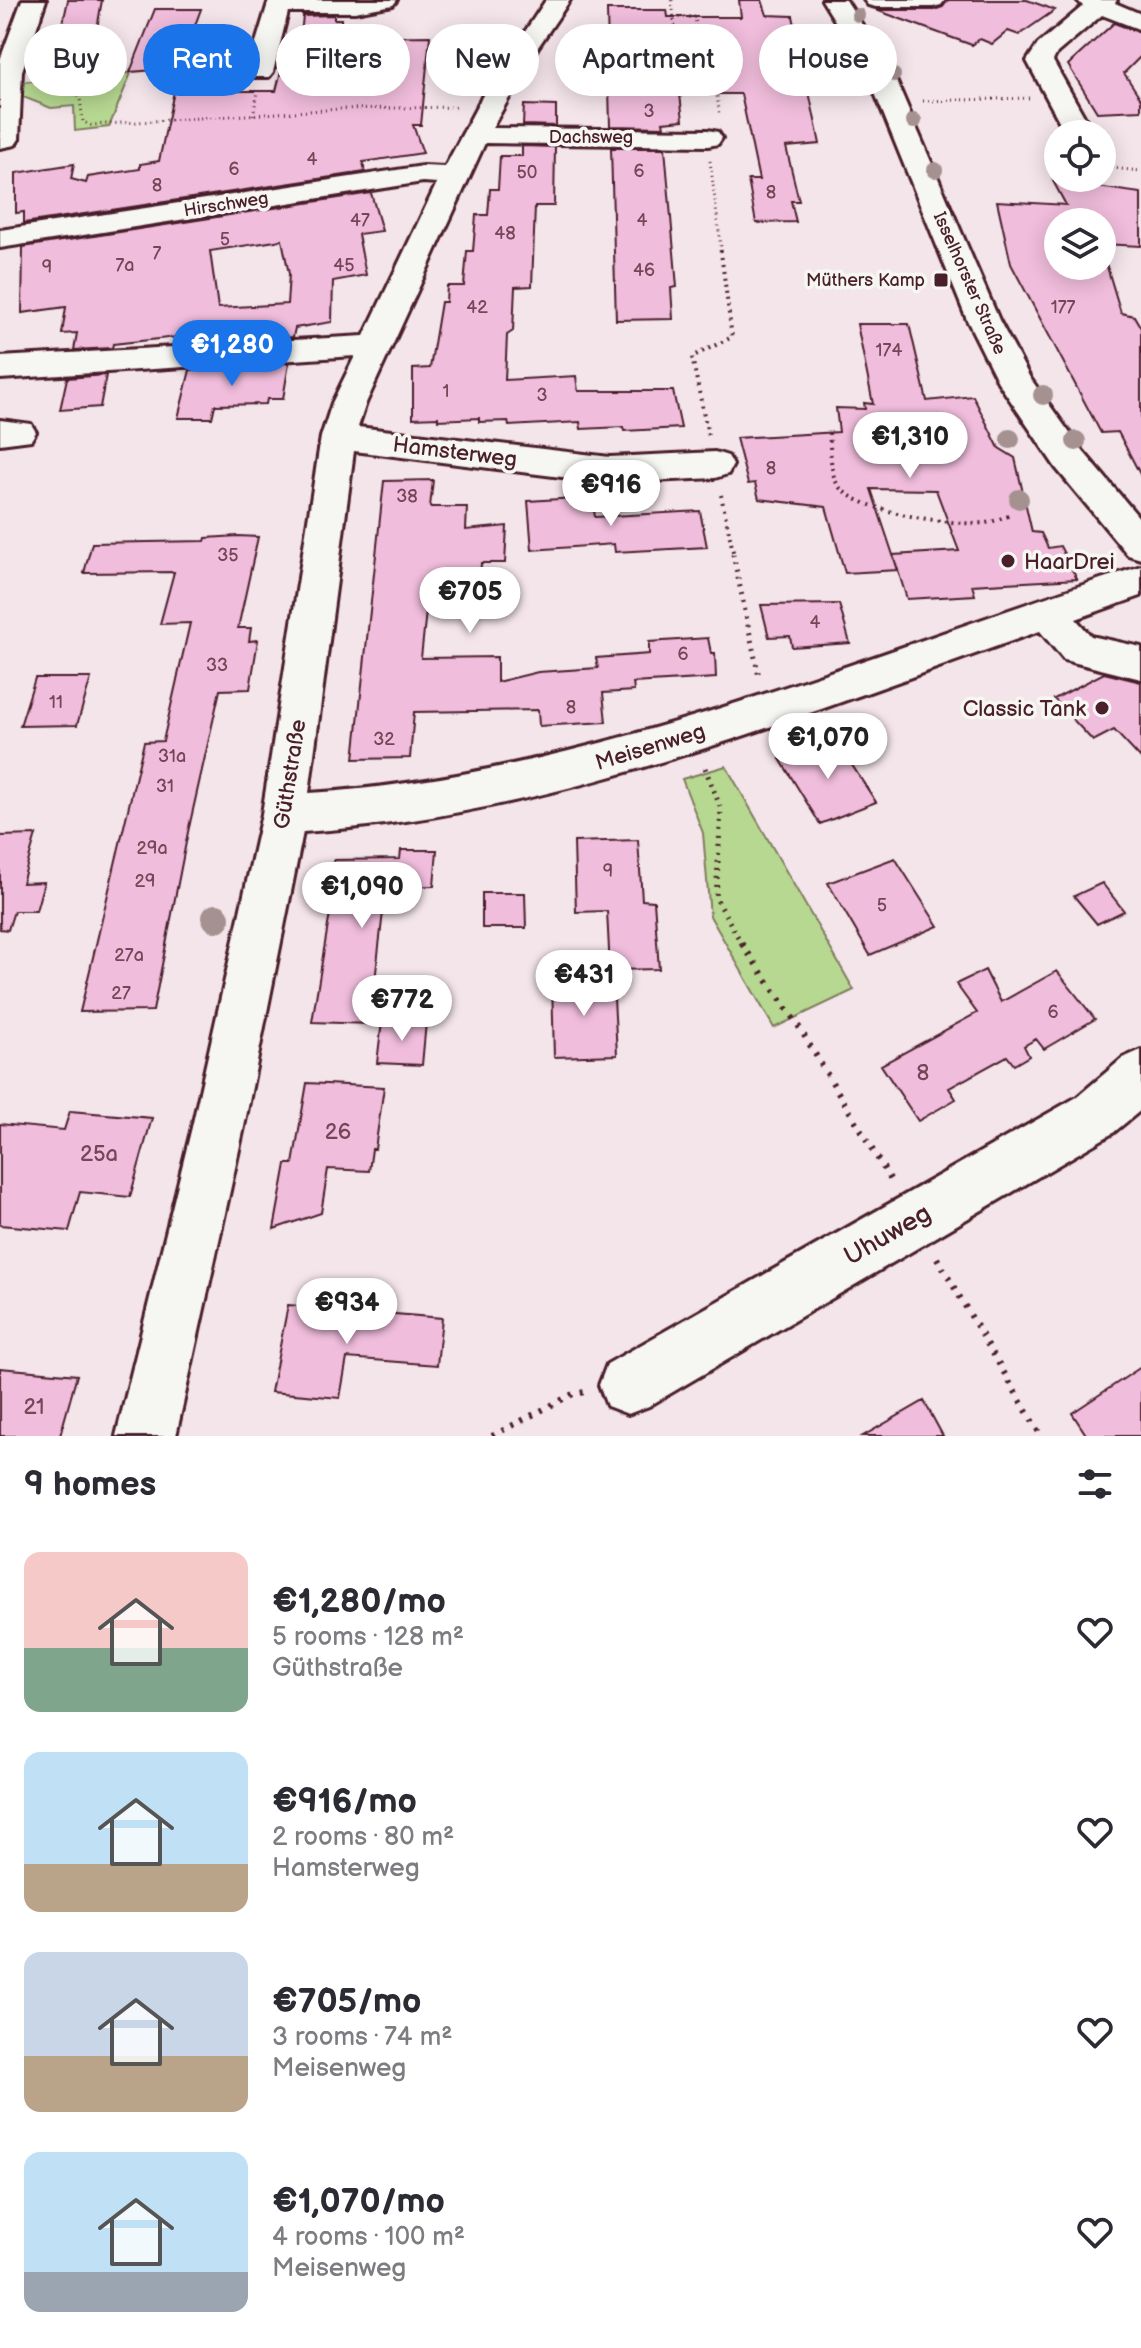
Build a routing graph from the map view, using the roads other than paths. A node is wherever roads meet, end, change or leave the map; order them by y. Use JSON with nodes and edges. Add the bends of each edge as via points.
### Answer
{"nodes":[{"id":1,"x":34,"y":0,"type":"edge"},
{"id":2,"x":385,"y":0,"type":"edge"},
{"id":3,"x":558,"y":0,"type":"edge"},
{"id":4,"x":834,"y":0,"type":"edge"},
{"id":5,"x":876,"y":0,"type":"edge"},
{"id":6,"x":939,"y":1,"type":"edge"},
{"id":7,"x":310,"y":2,"type":"edge"},
{"id":8,"x":1098,"y":2,"type":"edge"},
{"id":9,"x":1141,"y":23,"type":"edge"},
{"id":10,"x":260,"y":72,"type":"dead end"},
{"id":11,"x":482,"y":120,"type":"junction"},
{"id":12,"x":1072,"y":120,"type":"edge"},
{"id":13,"x":708,"y":138,"type":"road end"},
{"id":14,"x":3,"y":140,"type":"edge"},
{"id":15,"x":453,"y":176,"type":"junction"},
{"id":16,"x":0,"y":239,"type":"edge"},
{"id":17,"x":376,"y":348,"type":"junction"},
{"id":18,"x":0,"y":368,"type":"edge"},
{"id":19,"x":338,"y":437,"type":"junction"},
{"id":20,"x":715,"y":465,"type":"road end"},
{"id":21,"x":1141,"y":545,"type":"edge"},
{"id":22,"x":1141,"y":581,"type":"edge"},
{"id":23,"x":1048,"y":613,"type":"junction"},
{"id":24,"x":1141,"y":663,"type":"edge"},
{"id":25,"x":284,"y":814,"type":"junction"},
{"id":26,"x":1141,"y":1076,"type":"edge"},
{"id":27,"x":628,"y":1385,"type":"road end"},
{"id":28,"x":146,"y":1436,"type":"edge"}],
"edges":[{"from":1,"to":14,"type":"street","via":[[9,71]]},
{"from":2,"to":7,"type":"street","via":[[355,5]]},
{"from":3,"to":11,"type":"street","name":"Güthstraße"},
{"from":4,"to":21,"type":"street","name":"Isselhorster Straße","via":[[879,71],[983,320],[1015,382],[1069,459]]},
{"from":5,"to":6,"type":"street"},
{"from":7,"to":10,"type":"street","via":[[278,5]]},
{"from":8,"to":9,"type":"street"},
{"from":8,"to":12,"type":"street","via":[[1040,61]]},
{"from":11,"to":13,"type":"street","name":"Dachsweg","via":[[497,137]]},
{"from":11,"to":15,"type":"street","name":"Güthstraße"},
{"from":15,"to":16,"type":"street","name":"Hirschweg","via":[[423,174]]},
{"from":15,"to":17,"type":"street","name":"Güthstraße"},
{"from":17,"to":18,"type":"street","via":[[353,345]]},
{"from":17,"to":19,"type":"street","name":"Güthstraße"},
{"from":19,"to":20,"type":"street","name":"Hamsterweg","via":[[610,470]]},
{"from":19,"to":25,"type":"street","name":"Güthstraße"},
{"from":22,"to":23,"type":"street","name":"Meisenweg"},
{"from":23,"to":24,"type":"street","via":[[1078,649]]},
{"from":23,"to":25,"type":"street","name":"Meisenweg","via":[[567,771],[501,786]]},
{"from":25,"to":28,"type":"street","name":"Güthstraße"},
{"from":26,"to":27,"type":"street","name":"Uhuweg","via":[[1095,1115]]}]}
